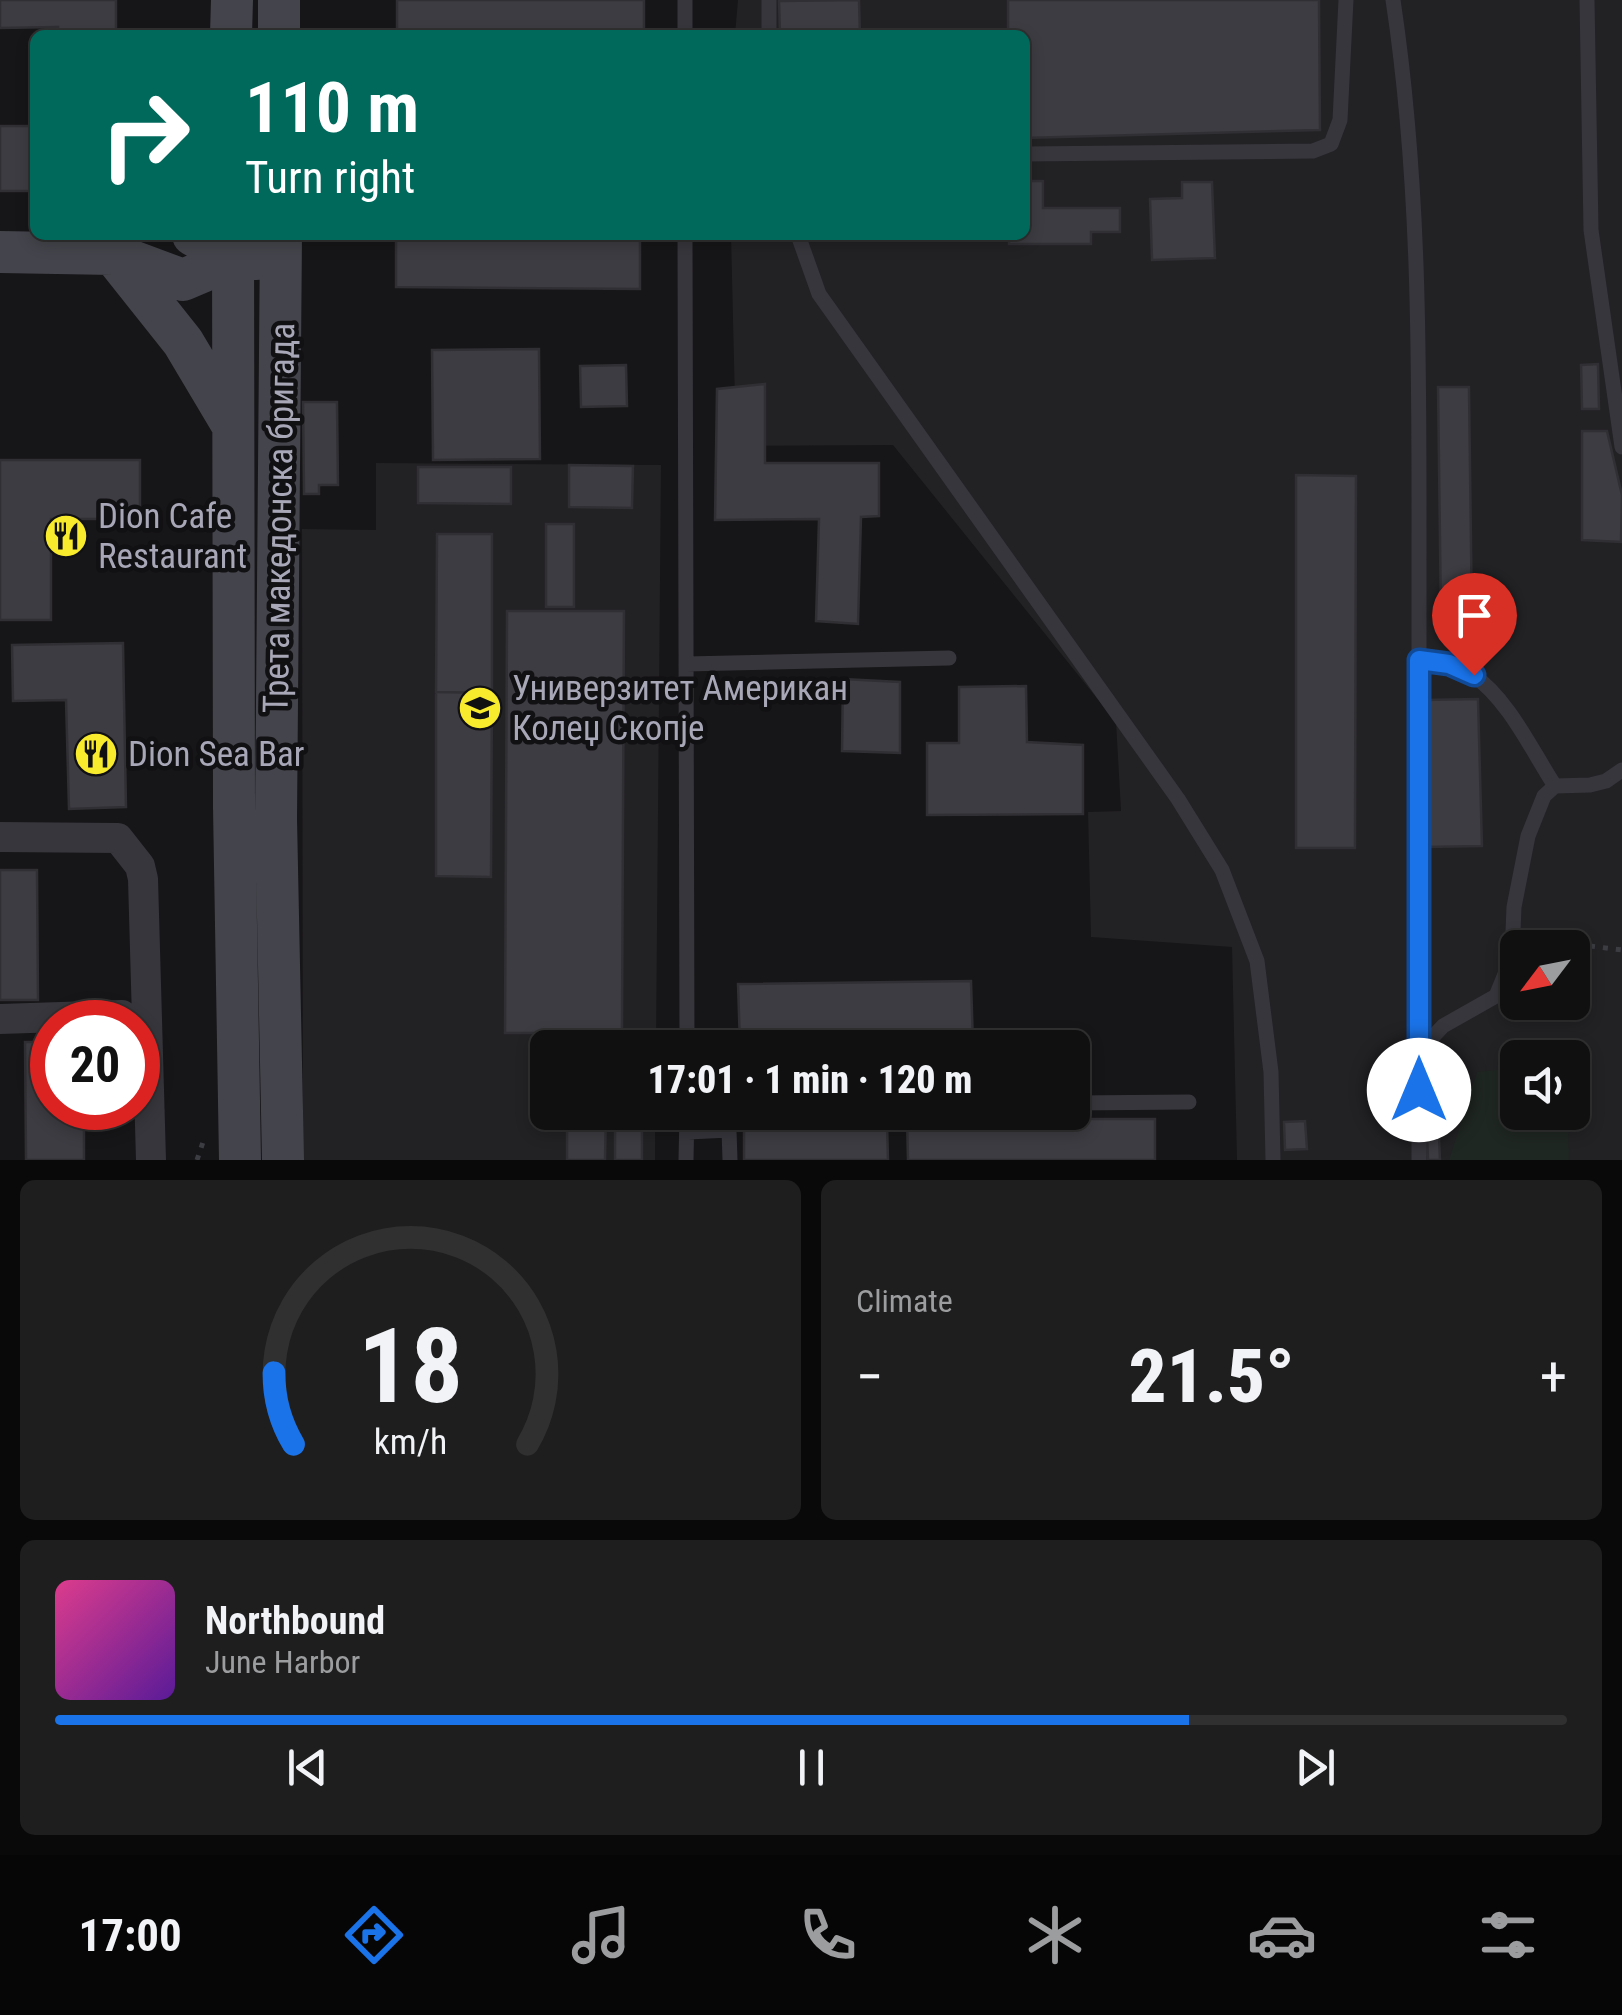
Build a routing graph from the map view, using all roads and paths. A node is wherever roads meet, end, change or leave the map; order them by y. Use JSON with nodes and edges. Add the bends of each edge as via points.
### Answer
{"nodes":[{"id":1,"x":232,"y":0,"type":"edge"},
{"id":2,"x":279,"y":0,"type":"edge"},
{"id":3,"x":684,"y":0,"type":"edge"},
{"id":4,"x":769,"y":0,"type":"edge"},
{"id":5,"x":1346,"y":0,"type":"edge"},
{"id":6,"x":1393,"y":0,"type":"edge"},
{"id":7,"x":1588,"y":0,"type":"edge"},
{"id":8,"x":231,"y":30,"type":"edge"},
{"id":9,"x":280,"y":30,"type":"edge"},
{"id":10,"x":685,"y":30,"type":"edge"},
{"id":11,"x":770,"y":30,"type":"edge"},
{"id":12,"x":1030,"y":154,"type":"edge"},
{"id":13,"x":685,"y":240,"type":"edge"},
{"id":14,"x":800,"y":240,"type":"edge"},
{"id":15,"x":126,"y":244,"type":"edge"},
{"id":16,"x":234,"y":246,"type":"edge"},
{"id":17,"x":281,"y":248,"type":"edge"},
{"id":18,"x":0,"y":252,"type":"edge"},
{"id":19,"x":231,"y":422,"type":"junction"},
{"id":20,"x":1622,"y":448,"type":"edge"},
{"id":21,"x":949,"y":658,"type":"dead end"},
{"id":22,"x":1419,"y":660,"type":"junction"},
{"id":23,"x":686,"y":664,"type":"junction"},
{"id":24,"x":1622,"y":770,"type":"edge"},
{"id":25,"x":1555,"y":786,"type":"junction"},
{"id":26,"x":0,"y":837,"type":"edge"},
{"id":27,"x":1590,"y":946,"type":"dead end"},
{"id":28,"x":1622,"y":950,"type":"edge"},
{"id":29,"x":30,"y":1018,"type":"edge"},
{"id":30,"x":0,"y":1019,"type":"edge"},
{"id":31,"x":687,"y":1030,"type":"edge"},
{"id":32,"x":1419,"y":1052,"type":"junction"},
{"id":33,"x":1189,"y":1102,"type":"dead end"},
{"id":34,"x":1090,"y":1103,"type":"edge"},
{"id":35,"x":240,"y":1106,"type":"junction"},
{"id":36,"x":729,"y":1130,"type":"joint"},
{"id":37,"x":688,"y":1132,"type":"joint"},
{"id":38,"x":201,"y":1159,"type":"edge"},
{"id":39,"x":151,"y":1160,"type":"edge"},
{"id":40,"x":240,"y":1160,"type":"edge"},
{"id":41,"x":283,"y":1160,"type":"edge"},
{"id":42,"x":686,"y":1160,"type":"edge"},
{"id":43,"x":730,"y":1160,"type":"edge"},
{"id":44,"x":1272,"y":1160,"type":"edge"},
{"id":45,"x":1419,"y":1160,"type":"edge"}],
"edges":[{"from":1,"to":8,"type":"street"},
{"from":2,"to":9,"type":"street"},
{"from":3,"to":10,"type":"lane"},
{"from":4,"to":11,"type":"lane"},
{"from":5,"to":12,"type":"lane","via":[[1340,120],[1330,144],[1313,151]]},
{"from":6,"to":22,"type":"lane","via":[[1415,278]]},
{"from":7,"to":20,"type":"lane","via":[[1591,230]]},
{"from":13,"to":23,"type":"lane"},
{"from":14,"to":44,"type":"lane","via":[[819,294],[1222,870],[1257,961],[1271,1072]]},
{"from":15,"to":16,"type":"street","via":[[183,280]]},
{"from":15,"to":18,"type":"street"},
{"from":15,"to":19,"type":"street"},
{"from":16,"to":17,"type":"street"},
{"from":16,"to":19,"type":"street","name":"Трета македонска бригада"},
{"from":17,"to":41,"type":"street","name":"Трета македонска бригада","via":[[276,819]]},
{"from":19,"to":35,"type":"street","name":"Трета македонска бригада"},
{"from":21,"to":23,"type":"lane"},
{"from":22,"to":25,"type":"lane","via":[[1474,675]]},
{"from":22,"to":32,"type":"lane"},
{"from":23,"to":31,"type":"lane"},
{"from":24,"to":25,"type":"lane","via":[[1606,781]]},
{"from":25,"to":32,"type":"lane","via":[[1528,836],[1512,957],[1496,996],[1443,1026]]},
{"from":26,"to":39,"type":"street","via":[[118,838],[140,866]]},
{"from":27,"to":28,"type":"path"},
{"from":29,"to":30,"type":"street"},
{"from":32,"to":45,"type":"lane"},
{"from":33,"to":34,"type":"lane"},
{"from":35,"to":38,"type":"street"},
{"from":35,"to":40,"type":"street","name":"Трета македонска бригада"},
{"from":36,"to":37,"type":"lane"},
{"from":36,"to":43,"type":"lane"},
{"from":37,"to":42,"type":"lane"}]}
